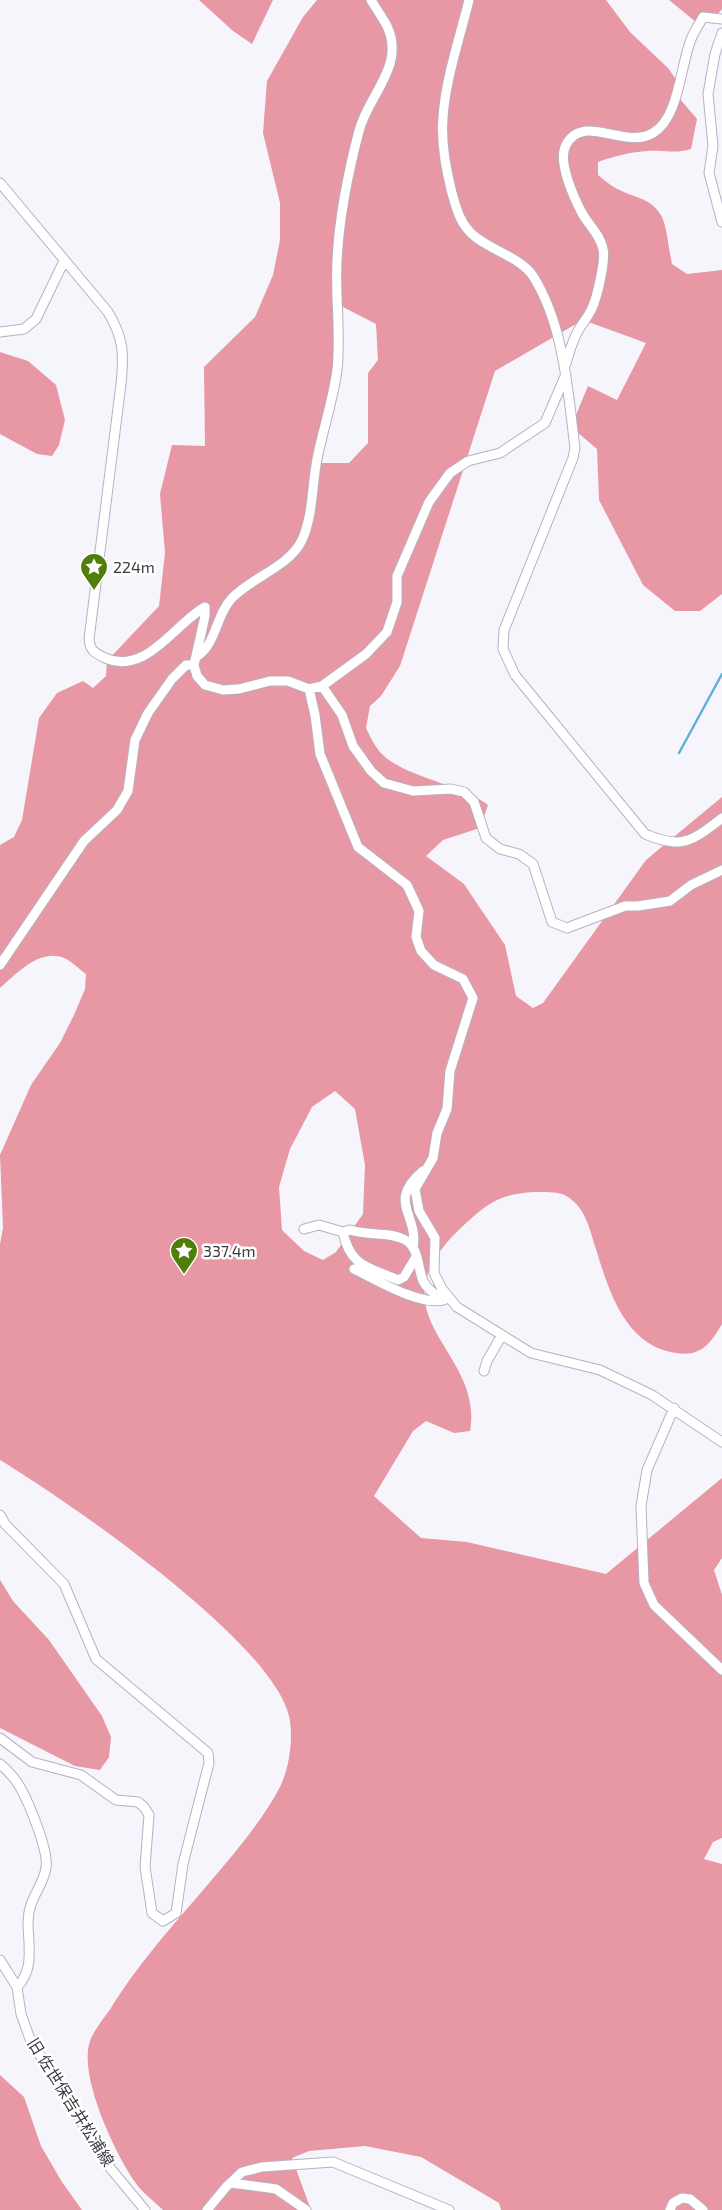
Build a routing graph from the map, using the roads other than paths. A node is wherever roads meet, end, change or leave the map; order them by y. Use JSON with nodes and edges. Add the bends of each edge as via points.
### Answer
{"nodes":[{"id":1,"x":371,"y":0,"type":"edge"},
{"id":2,"x":469,"y":0,"type":"edge"},
{"id":3,"x":722,"y":20,"type":"edge"},
{"id":4,"x":722,"y":33,"type":"edge"},
{"id":5,"x":0,"y":183,"type":"edge"},
{"id":6,"x":722,"y":222,"type":"edge"},
{"id":7,"x":64,"y":261,"type":"junction"},
{"id":8,"x":0,"y":332,"type":"edge"},
{"id":9,"x":566,"y":371,"type":"junction"},
{"id":10,"x":195,"y":661,"type":"junction"},
{"id":11,"x":322,"y":686,"type":"junction"},
{"id":12,"x":309,"y":689,"type":"junction"},
{"id":13,"x":722,"y":818,"type":"edge"},
{"id":14,"x":722,"y":870,"type":"edge"},
{"id":15,"x":0,"y":965,"type":"edge"},
{"id":16,"x":427,"y":1167,"type":"junction"},
{"id":17,"x":304,"y":1229,"type":"dead end"},
{"id":18,"x":342,"y":1232,"type":"junction"},
{"id":19,"x":415,"y":1253,"type":"junction"},
{"id":20,"x":354,"y":1269,"type":"dead end"},
{"id":21,"x":448,"y":1296,"type":"junction"},
{"id":22,"x":502,"y":1335,"type":"junction"},
{"id":23,"x":484,"y":1371,"type":"dead end"},
{"id":24,"x":674,"y":1408,"type":"junction"},
{"id":25,"x":722,"y":1442,"type":"edge"},
{"id":26,"x":0,"y":1515,"type":"edge"},
{"id":27,"x":722,"y":1670,"type":"edge"},
{"id":28,"x":0,"y":1738,"type":"edge"},
{"id":29,"x":0,"y":1764,"type":"edge"},
{"id":30,"x":0,"y":1960,"type":"edge"},
{"id":31,"x":17,"y":1987,"type":"junction"},
{"id":32,"x":231,"y":2183,"type":"junction"},
{"id":33,"x":145,"y":2210,"type":"edge"},
{"id":34,"x":208,"y":2210,"type":"edge"},
{"id":35,"x":306,"y":2210,"type":"edge"},
{"id":36,"x":449,"y":2210,"type":"edge"},
{"id":37,"x":670,"y":2210,"type":"edge"},
{"id":38,"x":703,"y":2210,"type":"edge"}],
"edges":[{"from":1,"to":10,"type":"street","via":[[387,26],[392,44],[391,59],[359,128],[342,207],[337,261],[337,370],[306,528],[301,542],[286,559],[232,598],[206,651]]},
{"from":2,"to":9,"type":"street","via":[[448,82],[443,118],[450,186],[459,216],[469,231],[534,277],[544,296]]},
{"from":3,"to":9,"type":"street","via":[[703,17],[692,37],[669,116],[659,129],[651,134],[622,138],[588,129],[573,135],[565,145],[566,176],[604,251],[593,307],[577,332]]},
{"from":4,"to":6,"type":"street","via":[[714,54],[708,94],[713,146],[709,173]]},
{"from":5,"to":7,"type":"street"},
{"from":7,"to":8,"type":"street","via":[[36,319],[24,329]]},
{"from":7,"to":10,"type":"street","via":[[108,312],[119,330],[124,353],[94,590],[90,648],[118,663],[129,661],[147,654],[177,631],[193,613],[205,607]]},
{"from":9,"to":11,"type":"street","via":[[545,423],[500,453],[468,461],[450,473],[429,502],[397,576],[397,602],[387,632],[366,654]]},
{"from":9,"to":13,"type":"street","via":[[575,448],[573,458],[504,630],[503,649],[515,674],[645,834],[662,841],[695,839]]},
{"from":10,"to":12,"type":"street","via":[[198,676],[205,685],[223,690],[270,681],[288,681]]},
{"from":10,"to":15,"type":"street","via":[[172,679],[148,713],[135,740],[128,791],[117,810],[84,841]]},
{"from":11,"to":12,"type":"street"},
{"from":11,"to":14,"type":"street","via":[[342,714],[353,746],[370,771],[384,783],[413,791],[464,792],[474,802],[486,838],[500,849],[519,854],[533,864],[552,922],[567,928],[625,906],[670,901],[691,885]]},
{"from":12,"to":16,"type":"street","via":[[320,754],[358,847],[406,885],[419,911],[416,937],[420,952],[434,965],[463,980],[473,998],[450,1071],[447,1109]]},
{"from":16,"to":19,"type":"street","via":[[411,1181],[404,1196],[415,1238]]},
{"from":16,"to":21,"type":"street","via":[[415,1189],[419,1211],[435,1238],[434,1272]]},
{"from":17,"to":18,"type":"street","via":[[319,1224]]},
{"from":18,"to":19,"type":"street","via":[[350,1230],[391,1236],[407,1241]]},
{"from":18,"to":19,"type":"street","via":[[346,1247],[355,1260],[398,1280],[404,1277]]},
{"from":19,"to":21,"type":"street","via":[[423,1282],[439,1297]]},
{"from":20,"to":21,"type":"street","via":[[431,1301],[444,1301]]},
{"from":21,"to":22,"type":"street","via":[[457,1307]]},
{"from":22,"to":23,"type":"street"},
{"from":22,"to":24,"type":"street","via":[[531,1353],[600,1370]]},
{"from":24,"to":25,"type":"street"},
{"from":24,"to":27,"type":"street","via":[[647,1470],[640,1506],[644,1583],[654,1605]]},
{"from":26,"to":28,"type":"street","via":[[64,1584],[96,1659],[208,1753],[209,1764],[182,1864],[176,1913],[162,1921],[152,1913],[145,1867],[149,1815],[144,1807],[138,1802],[116,1800],[81,1775],[32,1762]]},
{"from":29,"to":31,"type":"street","via":[[20,1787],[41,1836],[46,1866],[31,1901],[29,1970]]},
{"from":30,"to":31,"type":"street","name":"旧 佐世保吉井松浦線"},
{"from":31,"to":33,"type":"street","name":"旧 佐世保吉井松浦線","via":[[21,2014],[30,2039],[111,2169]]},
{"from":32,"to":34,"type":"street"},
{"from":32,"to":35,"type":"street","via":[[276,2189]]},
{"from":32,"to":36,"type":"street","via":[[242,2172],[262,2167],[333,2162]]},
{"from":37,"to":38,"type":"street","via":[[673,2203],[682,2198],[690,2199]]}]}
